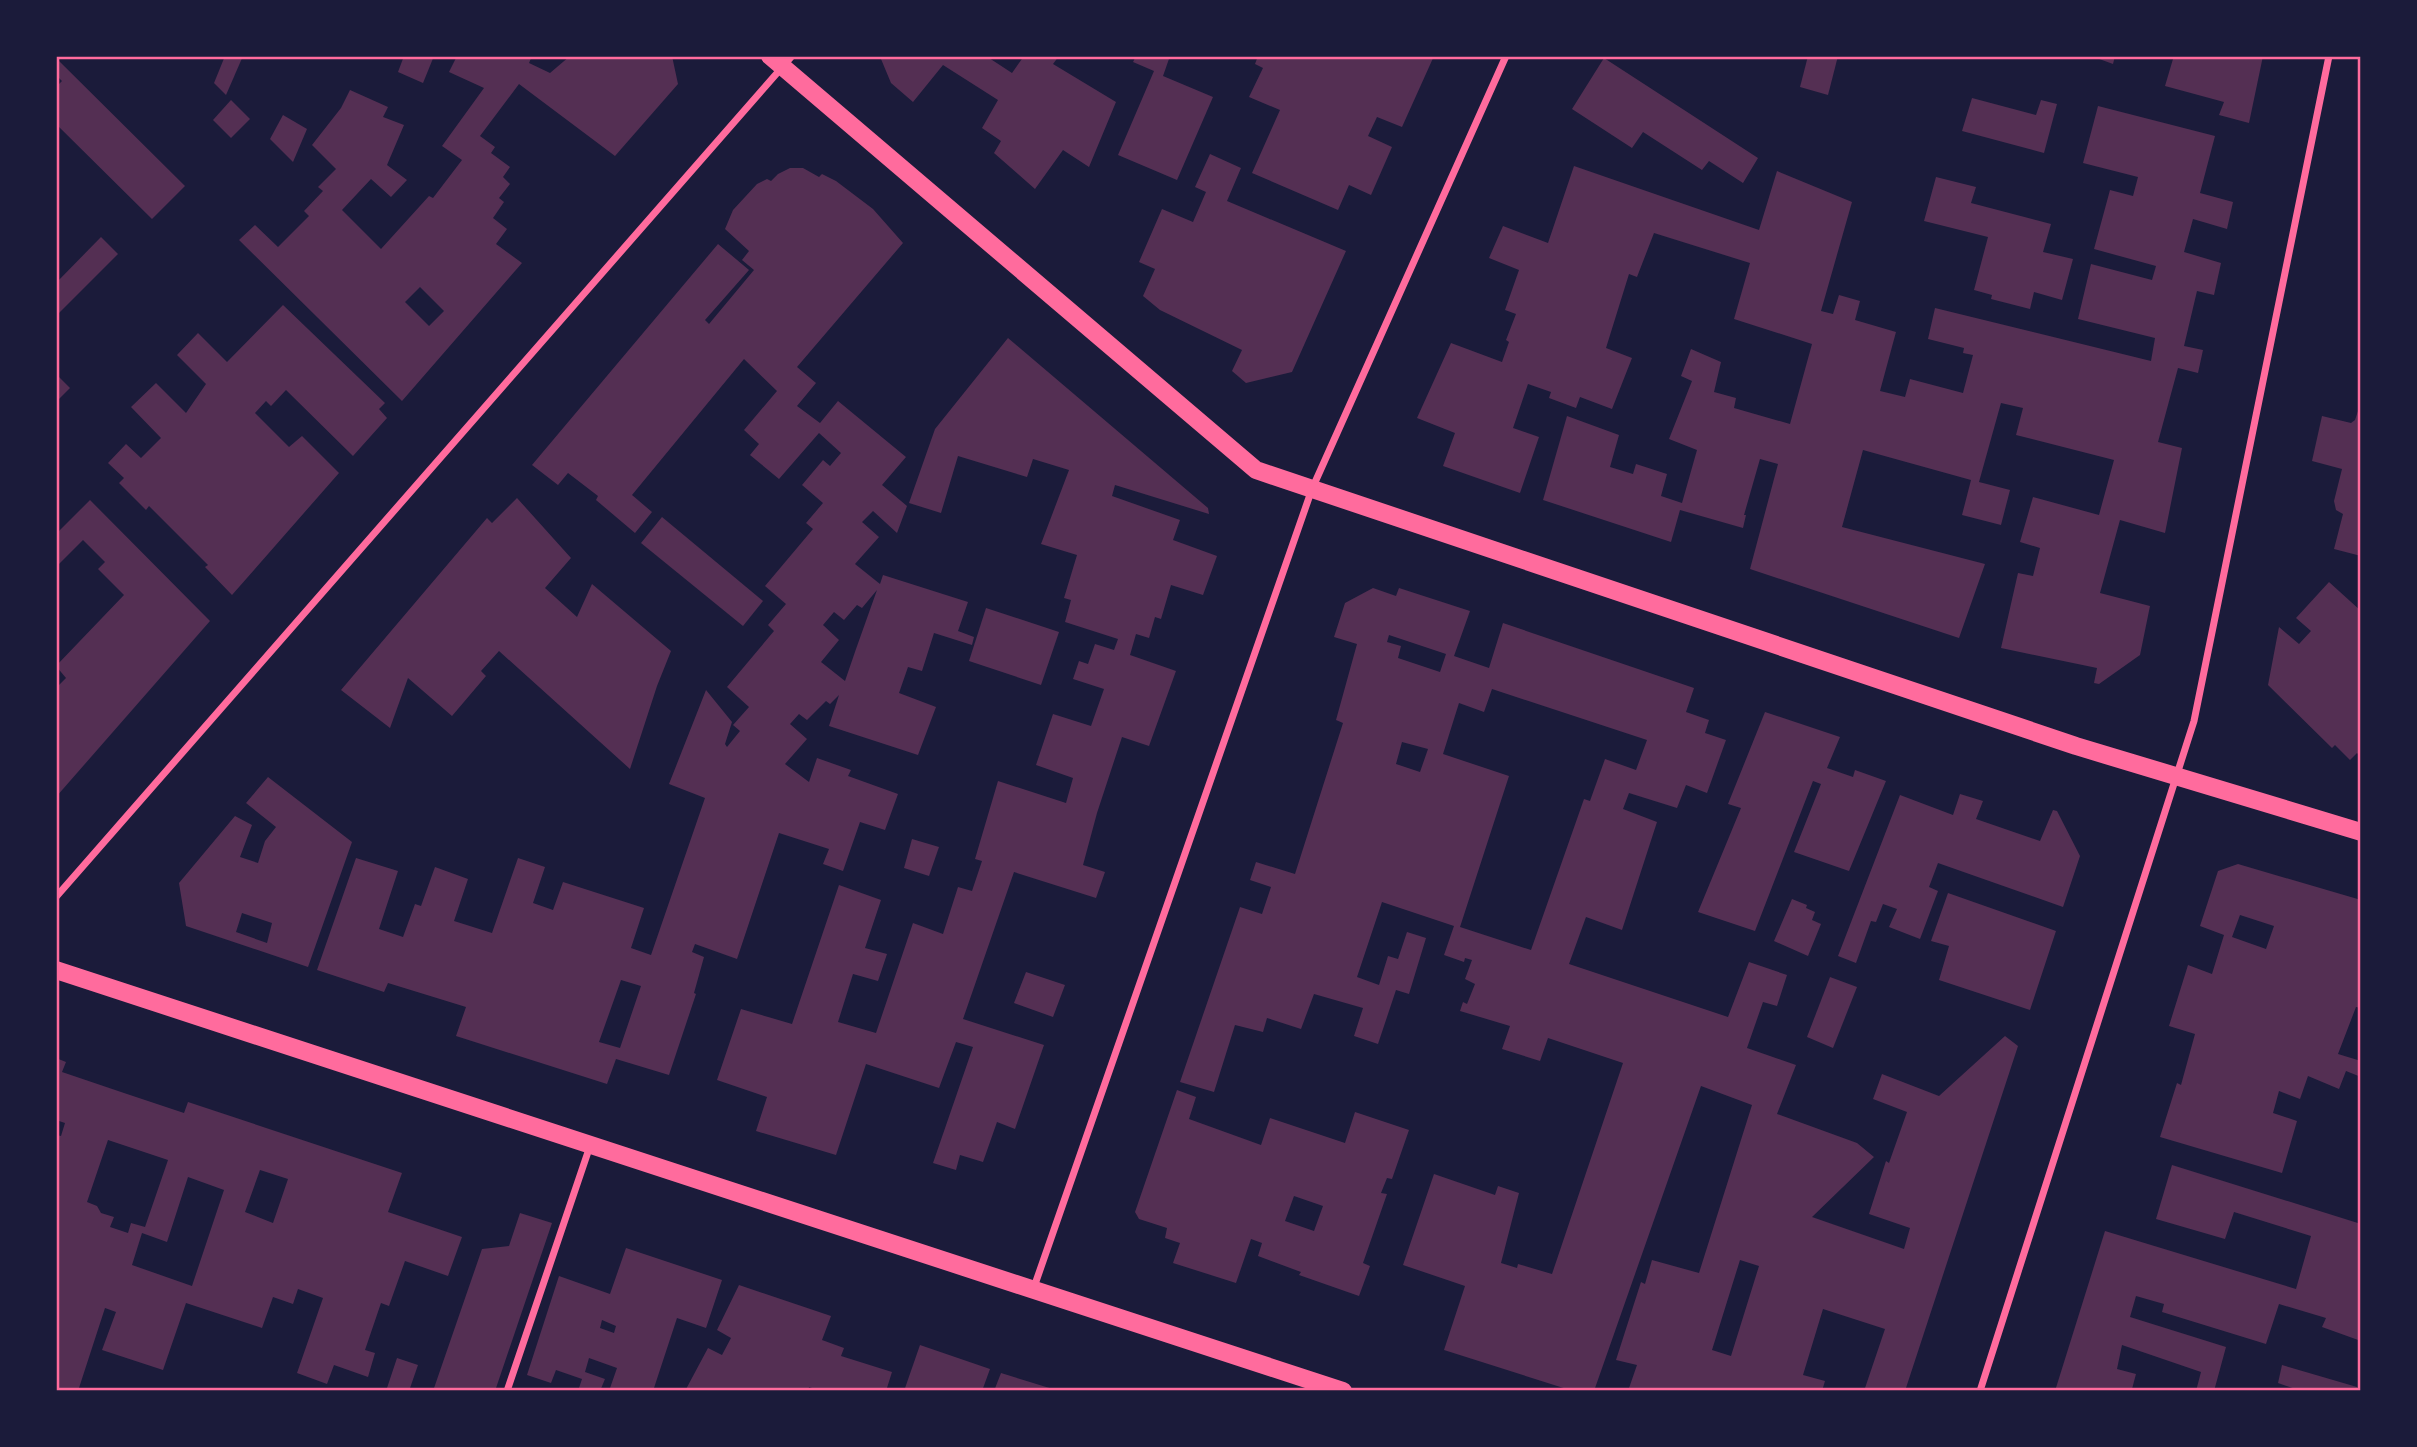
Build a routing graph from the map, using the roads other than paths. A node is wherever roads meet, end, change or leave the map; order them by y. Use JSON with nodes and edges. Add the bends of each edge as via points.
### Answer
{"nodes":[{"id":1,"x":1506,"y":56,"type":"edge"},
{"id":2,"x":2329,"y":56,"type":"edge"},
{"id":3,"x":781,"y":60,"type":"edge"},
{"id":4,"x":1312,"y":489,"type":"junction"},
{"id":5,"x":2176,"y":776,"type":"junction"},
{"id":6,"x":2361,"y":832,"type":"edge"},
{"id":7,"x":56,"y":897,"type":"edge"},
{"id":8,"x":56,"y":970,"type":"edge"},
{"id":9,"x":591,"y":1145,"type":"junction"},
{"id":10,"x":1033,"y":1290,"type":"junction"},
{"id":11,"x":507,"y":1391,"type":"edge"},
{"id":12,"x":1343,"y":1391,"type":"edge"},
{"id":13,"x":1980,"y":1391,"type":"edge"}],
"edges":[{"from":1,"to":4,"type":"street"},
{"from":2,"to":5,"type":"street","via":[[2194,721]]},
{"from":3,"to":4,"type":"main road","via":[[1256,470]]},
{"from":3,"to":7,"type":"street"},
{"from":4,"to":5,"type":"main road"},
{"from":4,"to":10,"type":"street"},
{"from":5,"to":6,"type":"main road"},
{"from":5,"to":13,"type":"street"},
{"from":8,"to":9,"type":"main road"},
{"from":9,"to":10,"type":"main road"},
{"from":9,"to":11,"type":"street"},
{"from":10,"to":12,"type":"main road"}]}
